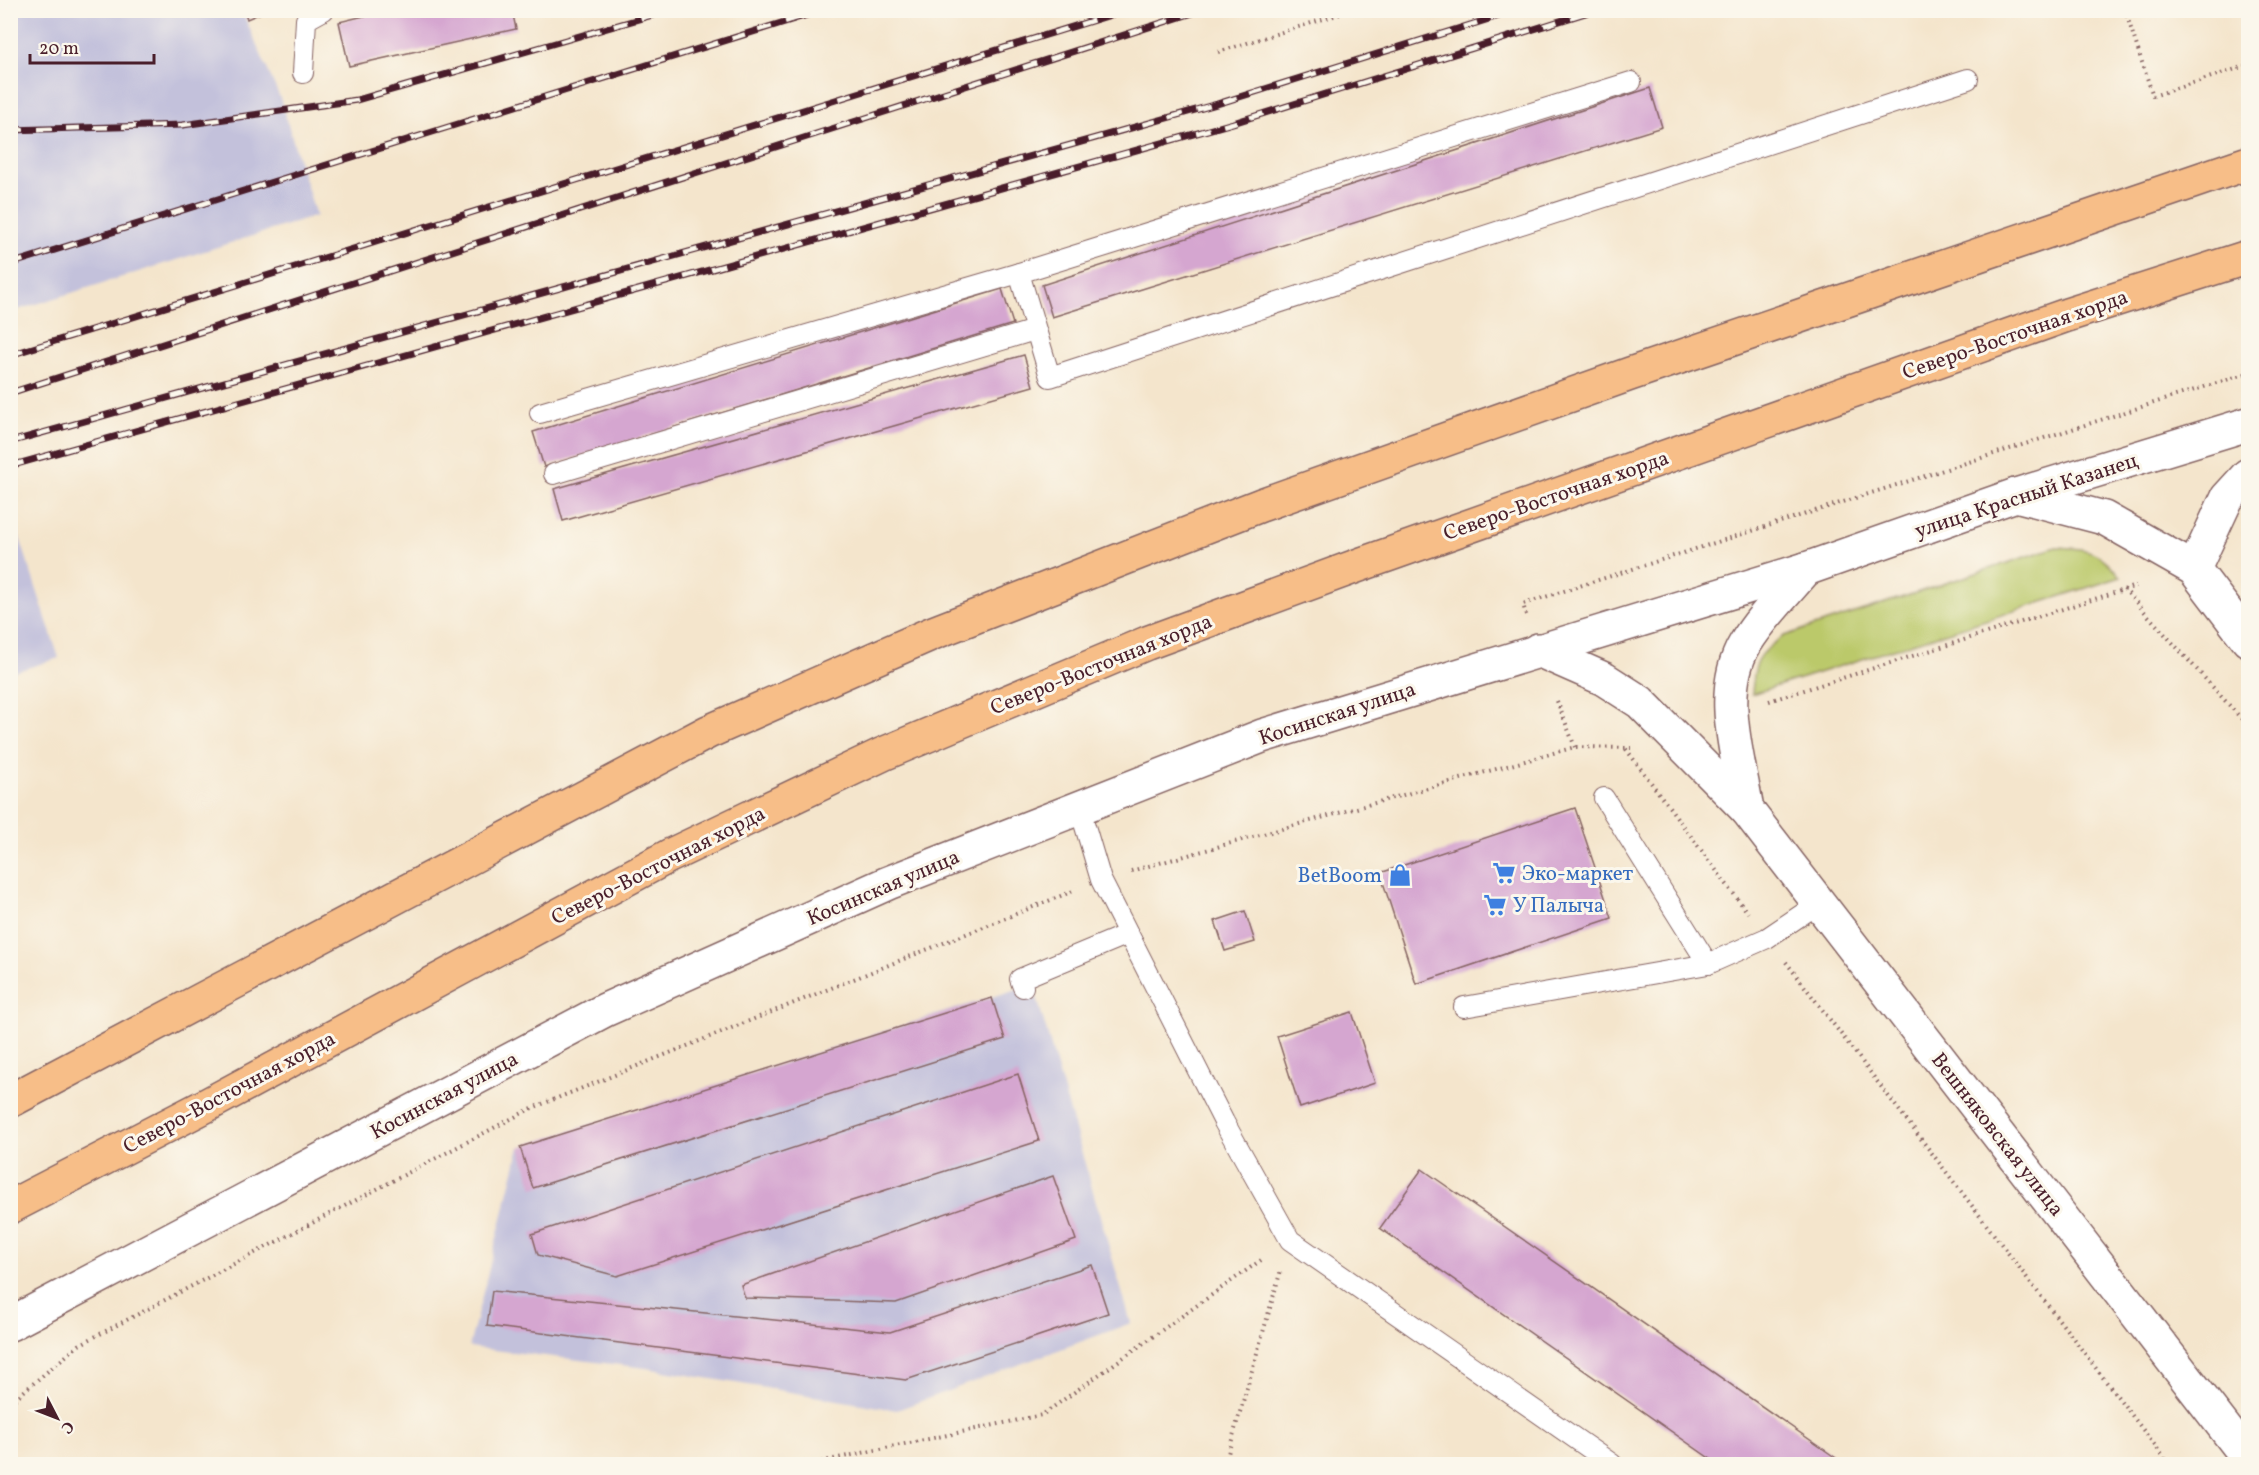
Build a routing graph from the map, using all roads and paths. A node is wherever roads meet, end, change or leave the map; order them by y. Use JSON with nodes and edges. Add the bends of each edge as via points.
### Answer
{"nodes":[{"id":1,"x":324,"y":10,"type":"edge"},
{"id":2,"x":1353,"y":10,"type":"edge"},
{"id":3,"x":2125,"y":10,"type":"edge"},
{"id":4,"x":1218,"y":52,"type":"dead end"},
{"id":5,"x":2248,"y":65,"type":"edge"},
{"id":6,"x":303,"y":73,"type":"dead end"},
{"id":7,"x":1968,"y":79,"type":"dead end"},
{"id":8,"x":1631,"y":82,"type":"dead end"},
{"id":9,"x":2248,"y":163,"type":"edge"},
{"id":10,"x":2248,"y":257,"type":"edge"},
{"id":11,"x":1018,"y":273,"type":"junction"},
{"id":12,"x":1035,"y":330,"type":"junction"},
{"id":13,"x":540,"y":413,"type":"dead end"},
{"id":14,"x":2248,"y":424,"type":"edge"},
{"id":15,"x":554,"y":474,"type":"dead end"},
{"id":16,"x":2248,"y":475,"type":"edge"},
{"id":17,"x":2016,"y":495,"type":"junction"},
{"id":18,"x":1806,"y":569,"type":"junction"},
{"id":19,"x":2194,"y":569,"type":"junction"},
{"id":20,"x":2136,"y":586,"type":"dead end"},
{"id":21,"x":2124,"y":589,"type":"junction"},
{"id":22,"x":2248,"y":640,"type":"edge"},
{"id":23,"x":1538,"y":650,"type":"junction"},
{"id":24,"x":1768,"y":701,"type":"dead end"},
{"id":25,"x":2248,"y":726,"type":"edge"},
{"id":26,"x":1634,"y":747,"type":"dead end"},
{"id":27,"x":1626,"y":749,"type":"junction"},
{"id":28,"x":1604,"y":798,"type":"dead end"},
{"id":29,"x":1079,"y":806,"type":"junction"},
{"id":30,"x":1747,"y":810,"type":"junction"},
{"id":31,"x":1101,"y":880,"type":"junction"},
{"id":32,"x":1819,"y":903,"type":"junction"},
{"id":33,"x":1128,"y":934,"type":"junction"},
{"id":34,"x":1767,"y":938,"type":"junction"},
{"id":35,"x":1708,"y":964,"type":"junction"},
{"id":36,"x":1023,"y":987,"type":"dead end"},
{"id":37,"x":1464,"y":1007,"type":"dead end"},
{"id":38,"x":10,"y":1101,"type":"edge"},
{"id":39,"x":10,"y":1207,"type":"edge"},
{"id":40,"x":1290,"y":1240,"type":"junction"},
{"id":41,"x":10,"y":1324,"type":"edge"},
{"id":42,"x":10,"y":1403,"type":"edge"},
{"id":43,"x":2248,"y":1458,"type":"edge"},
{"id":44,"x":810,"y":1464,"type":"edge"},
{"id":45,"x":1225,"y":1464,"type":"edge"},
{"id":46,"x":1612,"y":1464,"type":"edge"},
{"id":47,"x":2169,"y":1464,"type":"edge"}],
"edges":[{"from":1,"to":6,"type":"lane","via":[[306,20]]},
{"from":2,"to":4,"type":"path"},
{"from":3,"to":5,"type":"path","via":[[2152,96]]},
{"from":7,"to":12,"type":"lane","via":[[1050,377]]},
{"from":8,"to":11,"type":"lane"},
{"from":9,"to":38,"type":"main road","via":[[1261,505],[933,633],[708,732]]},
{"from":10,"to":39,"type":"main road","name":"Северо-Восточная хорда","via":[[2067,315],[1362,564],[1147,643],[882,754],[669,856]]},
{"from":11,"to":12,"type":"lane"},
{"from":11,"to":13,"type":"lane"},
{"from":12,"to":15,"type":"lane"},
{"from":14,"to":17,"type":"street","name":"улица Красный Казанец"},
{"from":16,"to":19,"type":"street","via":[[2227,498]]},
{"from":17,"to":18,"type":"street","name":"улица Красный Казанец"},
{"from":17,"to":19,"type":"street","via":[[2104,518]]},
{"from":18,"to":23,"type":"street","name":"Косинская улица"},
{"from":18,"to":30,"type":"street","name":"Вешняковская улица","via":[[1745,644],[1732,675],[1731,712]]},
{"from":19,"to":22,"type":"street"},
{"from":20,"to":21,"type":"path"},
{"from":21,"to":24,"type":"path"},
{"from":21,"to":25,"type":"path"},
{"from":23,"to":29,"type":"street","name":"Косинская улица","via":[[1262,736]]},
{"from":23,"to":30,"type":"street","name":"Вешняковская улица","via":[[1604,679],[1640,702]]},
{"from":26,"to":27,"type":"path"},
{"from":27,"to":31,"type":"path","via":[[1575,747]]},
{"from":27,"to":34,"type":"path"},
{"from":28,"to":35,"type":"lane"},
{"from":29,"to":31,"type":"lane"},
{"from":29,"to":41,"type":"street","name":"Косинская улица","via":[[888,883],[605,1010]]},
{"from":30,"to":32,"type":"street","name":"Вешняковская улица"},
{"from":31,"to":33,"type":"lane"},
{"from":31,"to":42,"type":"path","via":[[530,1109],[79,1345]]},
{"from":32,"to":34,"type":"lane"},
{"from":32,"to":43,"type":"street","name":"Вешняковская улица"},
{"from":33,"to":36,"type":"lane","via":[[1020,979]]},
{"from":33,"to":40,"type":"lane","via":[[1224,1122]]},
{"from":34,"to":35,"type":"lane"},
{"from":34,"to":47,"type":"path"},
{"from":35,"to":37,"type":"lane"},
{"from":40,"to":44,"type":"path","via":[[1042,1415]]},
{"from":40,"to":45,"type":"path"},
{"from":40,"to":46,"type":"lane"}]}
